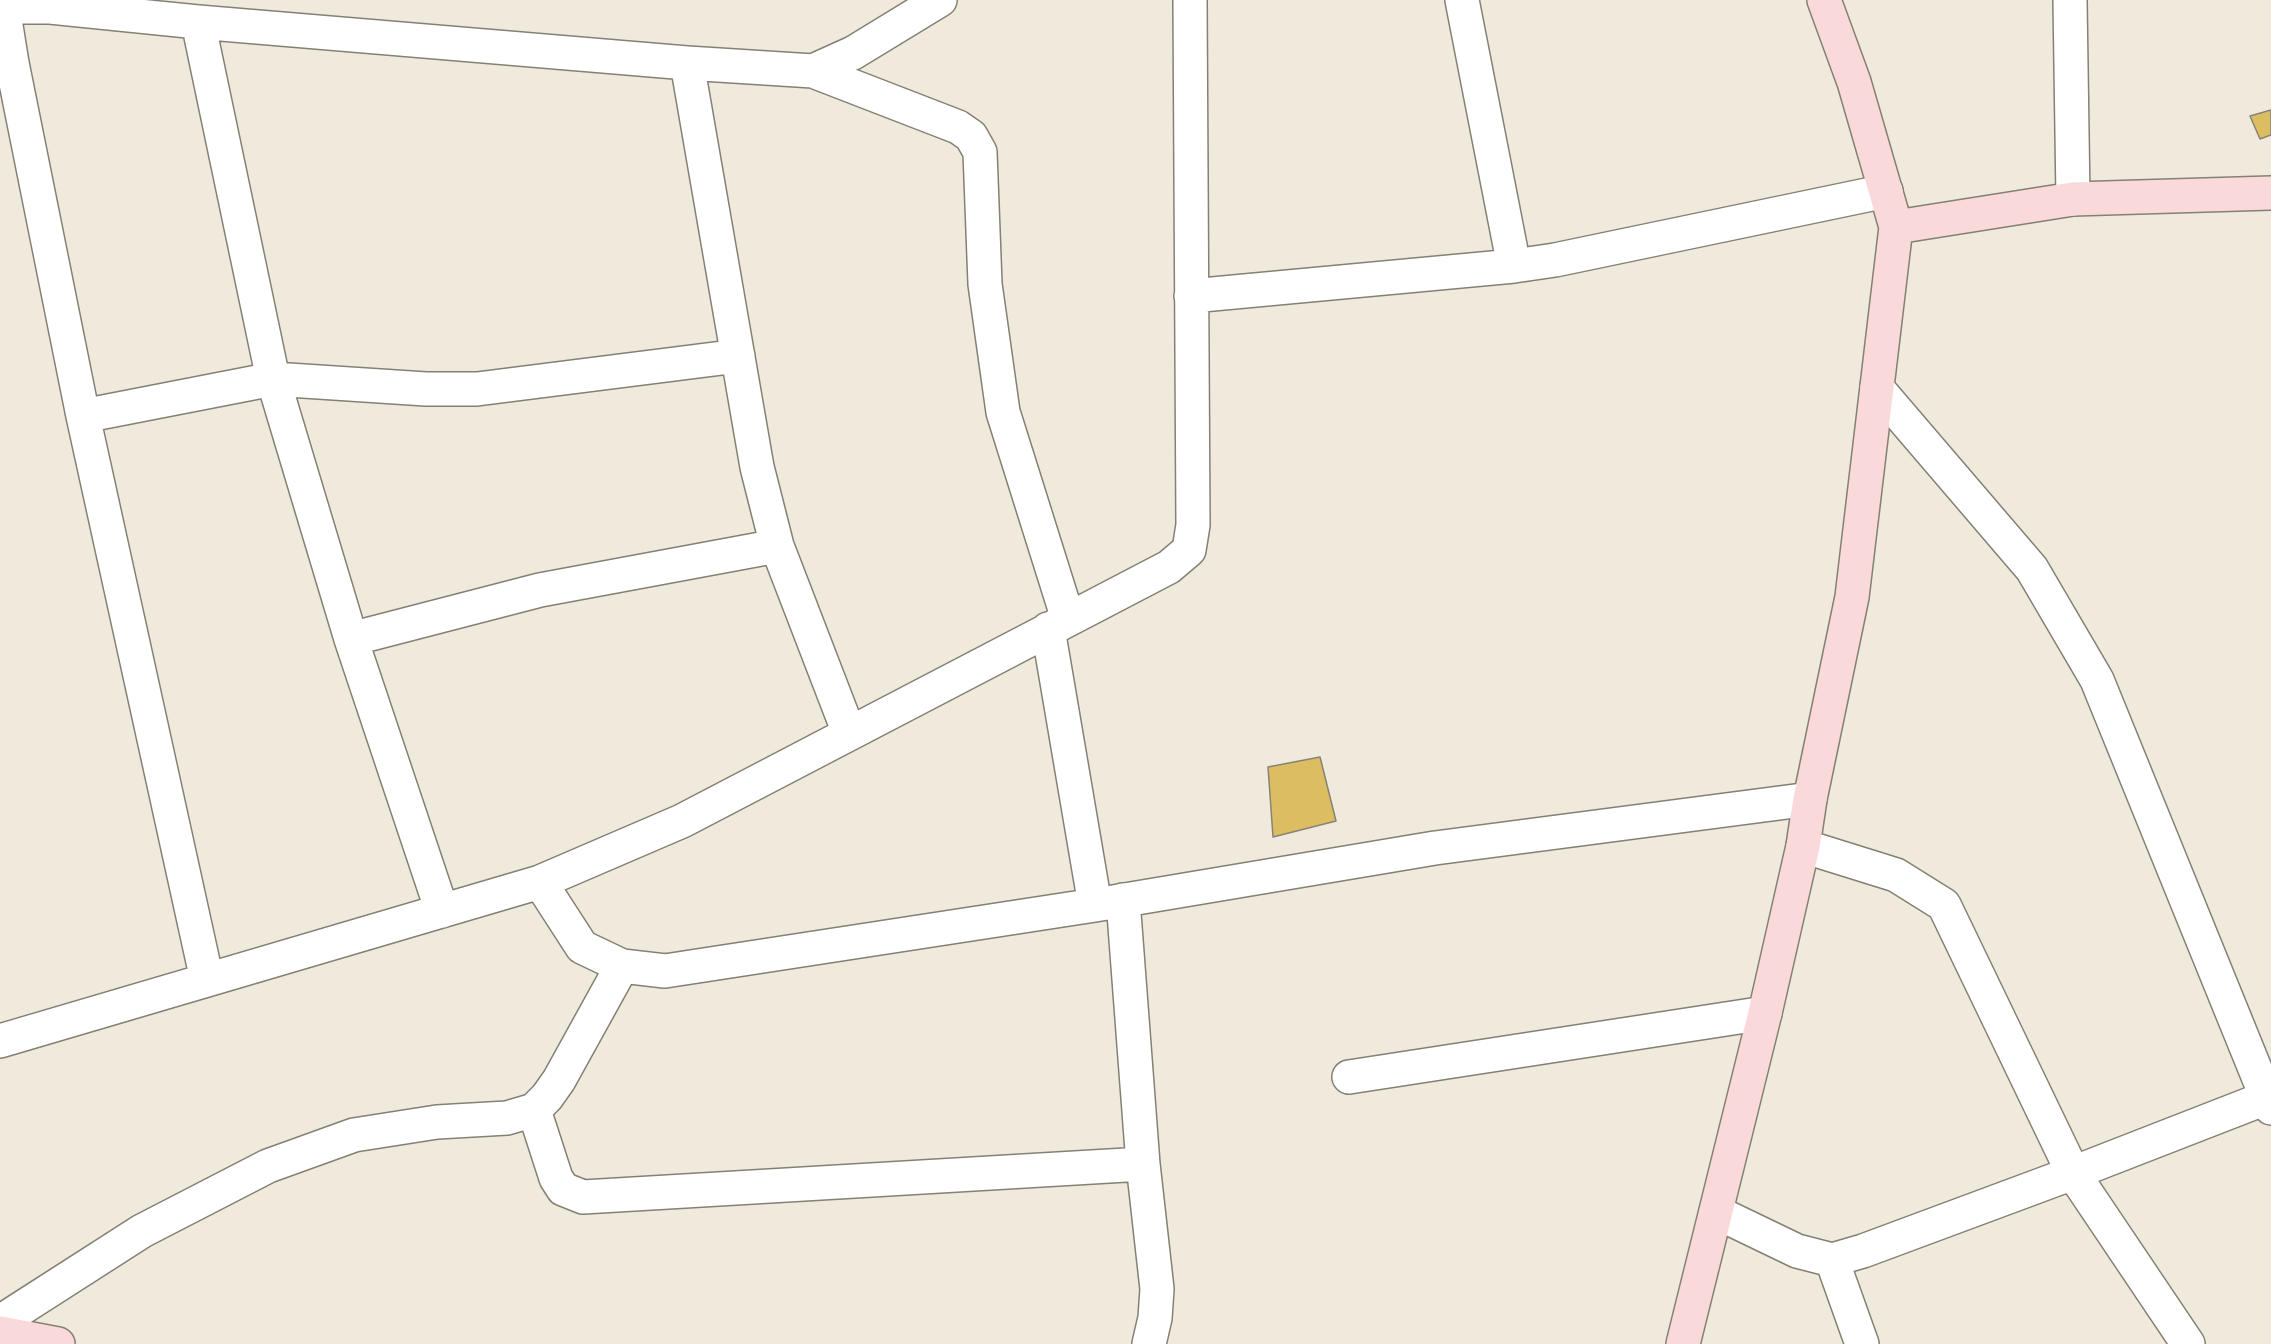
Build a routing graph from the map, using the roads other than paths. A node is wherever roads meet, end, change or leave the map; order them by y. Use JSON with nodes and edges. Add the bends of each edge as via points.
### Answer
{"nodes":[{"id":1,"x":940,"y":0,"type":"edge"},
{"id":2,"x":1190,"y":0,"type":"edge"},
{"id":3,"x":1462,"y":0,"type":"edge"},
{"id":4,"x":1824,"y":0,"type":"edge"},
{"id":5,"x":2070,"y":0,"type":"edge"},
{"id":6,"x":1,"y":7,"type":"edge"},
{"id":7,"x":198,"y":22,"type":"junction"},
{"id":8,"x":687,"y":63,"type":"junction"},
{"id":9,"x":813,"y":71,"type":"junction"},
{"id":10,"x":1886,"y":191,"type":"junction"},
{"id":11,"x":2271,"y":193,"type":"edge"},
{"id":12,"x":2073,"y":199,"type":"junction"},
{"id":13,"x":1896,"y":227,"type":"junction"},
{"id":14,"x":1514,"y":266,"type":"junction"},
{"id":15,"x":1191,"y":296,"type":"junction"},
{"id":16,"x":738,"y":356,"type":"junction"},
{"id":17,"x":273,"y":379,"type":"junction"},
{"id":18,"x":1877,"y":388,"type":"junction"},
{"id":19,"x":83,"y":416,"type":"junction"},
{"id":20,"x":777,"y":546,"type":"junction"},
{"id":21,"x":1058,"y":624,"type":"junction"},
{"id":22,"x":351,"y":639,"type":"junction"},
{"id":23,"x":849,"y":733,"type":"junction"},
{"id":24,"x":1810,"y":799,"type":"junction"},
{"id":25,"x":1803,"y":846,"type":"junction"},
{"id":26,"x":540,"y":882,"type":"junction"},
{"id":27,"x":1109,"y":903,"type":"junction"},
{"id":28,"x":442,"y":911,"type":"junction"},
{"id":29,"x":622,"y":966,"type":"junction"},
{"id":30,"x":207,"y":980,"type":"junction"},
{"id":31,"x":1765,"y":1013,"type":"junction"},
{"id":32,"x":0,"y":1041,"type":"edge"},
{"id":33,"x":1349,"y":1077,"type":"dead end"},
{"id":34,"x":2269,"y":1100,"type":"edge"},
{"id":35,"x":534,"y":1110,"type":"junction"},
{"id":36,"x":1143,"y":1164,"type":"junction"},
{"id":37,"x":2073,"y":1173,"type":"junction"},
{"id":38,"x":1716,"y":1212,"type":"junction"},
{"id":39,"x":1832,"y":1260,"type":"junction"},
{"id":40,"x":0,"y":1322,"type":"edge"},
{"id":41,"x":0,"y":1334,"type":"edge"},
{"id":42,"x":58,"y":1344,"type":"edge"},
{"id":43,"x":1149,"y":1344,"type":"edge"},
{"id":44,"x":1683,"y":1344,"type":"edge"},
{"id":45,"x":1862,"y":1344,"type":"edge"},
{"id":46,"x":2188,"y":1344,"type":"edge"}],
"edges":[{"from":1,"to":9,"type":"street","via":[[853,53]]},
{"from":2,"to":15,"type":"street"},
{"from":3,"to":14,"type":"street"},
{"from":4,"to":10,"type":"main road","via":[[1854,82]]},
{"from":5,"to":12,"type":"street"},
{"from":6,"to":7,"type":"street","via":[[50,7]]},
{"from":6,"to":19,"type":"street"},
{"from":7,"to":8,"type":"street"},
{"from":7,"to":17,"type":"street"},
{"from":8,"to":9,"type":"street"},
{"from":8,"to":16,"type":"street"},
{"from":9,"to":21,"type":"street","via":[[958,126],[971,135],[980,152],[985,284],[1003,411]]},
{"from":10,"to":13,"type":"main road"},
{"from":10,"to":14,"type":"street"},
{"from":11,"to":12,"type":"main road"},
{"from":12,"to":13,"type":"main road"},
{"from":13,"to":18,"type":"main road"},
{"from":14,"to":15,"type":"street"},
{"from":15,"to":21,"type":"street","via":[[1193,525],[1189,550],[1169,567]]},
{"from":16,"to":17,"type":"street","via":[[477,389]]},
{"from":16,"to":20,"type":"street","via":[[757,468]]},
{"from":17,"to":19,"type":"street"},
{"from":17,"to":22,"type":"street"},
{"from":18,"to":24,"type":"main road","via":[[1852,597]]},
{"from":18,"to":34,"type":"street","via":[[2032,569],[2097,680]]},
{"from":19,"to":30,"type":"street"},
{"from":20,"to":22,"type":"street","via":[[540,590]]},
{"from":20,"to":23,"type":"street"},
{"from":21,"to":23,"type":"street"},
{"from":21,"to":27,"type":"street"},
{"from":22,"to":28,"type":"street"},
{"from":23,"to":26,"type":"street","via":[[682,821]]},
{"from":24,"to":25,"type":"main road"},
{"from":24,"to":27,"type":"street","via":[[1434,848]]},
{"from":25,"to":31,"type":"main road"},
{"from":25,"to":37,"type":"street","via":[[1896,875],[1944,905]]},
{"from":26,"to":28,"type":"street"},
{"from":26,"to":29,"type":"street","via":[[582,947]]},
{"from":27,"to":29,"type":"street","via":[[665,971]]},
{"from":27,"to":36,"type":"street"},
{"from":28,"to":30,"type":"street"},
{"from":29,"to":35,"type":"street","via":[[560,1080]]},
{"from":30,"to":32,"type":"street"},
{"from":31,"to":33,"type":"street"},
{"from":31,"to":38,"type":"main road"},
{"from":34,"to":37,"type":"street"},
{"from":35,"to":36,"type":"street","via":[[556,1178],[563,1189],[583,1197]]},
{"from":35,"to":40,"type":"street","via":[[507,1118],[437,1122],[354,1135],[268,1166],[142,1230]]},
{"from":36,"to":43,"type":"street","via":[[1157,1289]]},
{"from":37,"to":39,"type":"street"},
{"from":37,"to":46,"type":"street"},
{"from":38,"to":39,"type":"street","via":[[1797,1251]]},
{"from":38,"to":44,"type":"main road"},
{"from":39,"to":45,"type":"street"},
{"from":41,"to":42,"type":"main road"}]}
